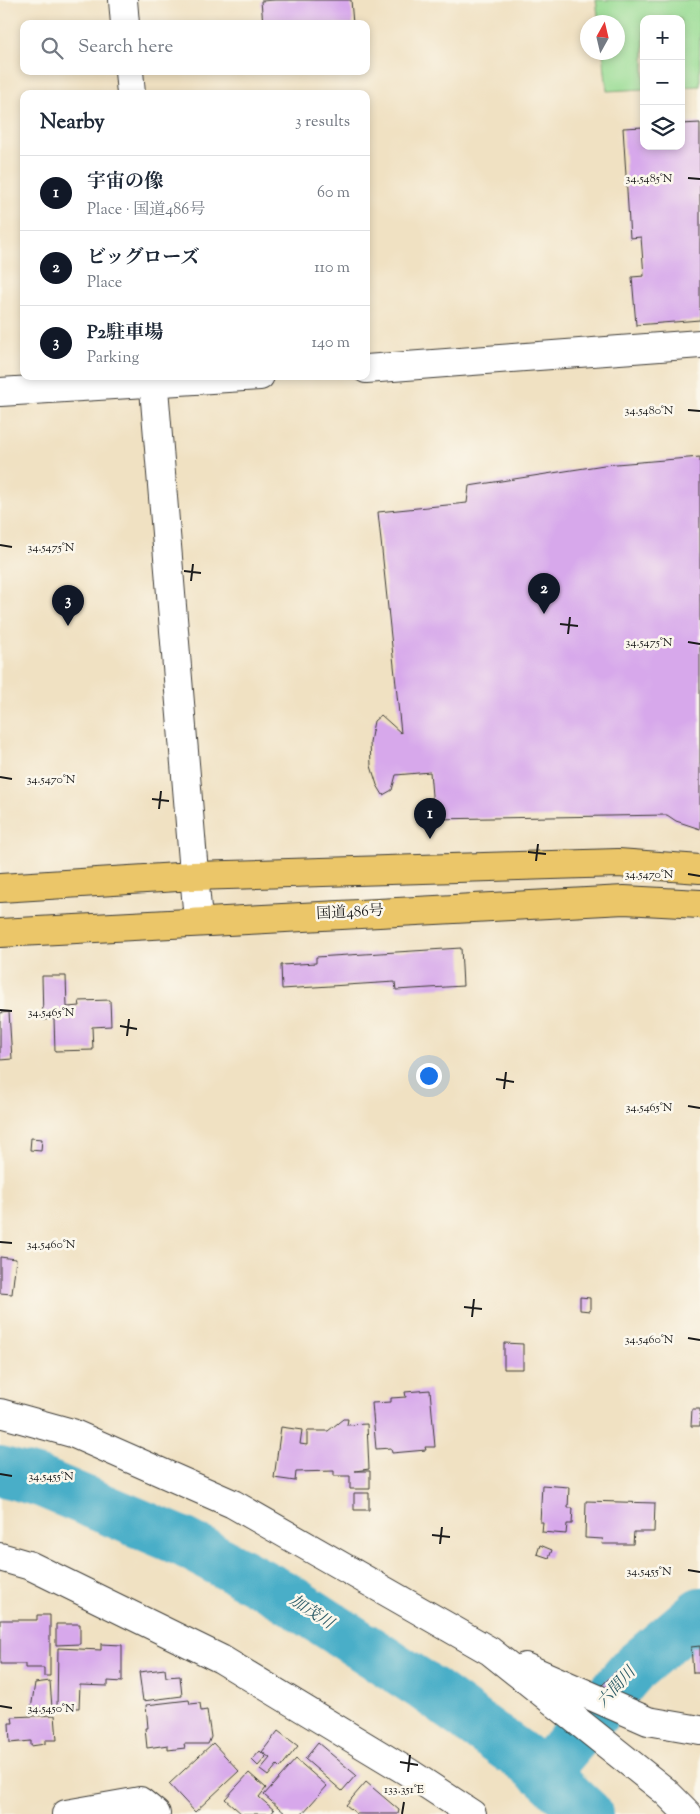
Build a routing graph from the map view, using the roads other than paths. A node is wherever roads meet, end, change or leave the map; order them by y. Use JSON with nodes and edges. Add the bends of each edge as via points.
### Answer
{"nodes":[{"id":1,"x":123,"y":0,"type":"edge"},
{"id":2,"x":125,"y":20,"type":"edge"},
{"id":3,"x":129,"y":75,"type":"edge"},
{"id":4,"x":131,"y":90,"type":"edge"},
{"id":5,"x":700,"y":344,"type":"edge"},
{"id":6,"x":370,"y":368,"type":"edge"},
{"id":7,"x":154,"y":380,"type":"edge"},
{"id":8,"x":0,"y":392,"type":"edge"},
{"id":9,"x":700,"y":869,"type":"edge"},
{"id":10,"x":194,"y":876,"type":"junction"},
{"id":11,"x":0,"y":888,"type":"edge"},
{"id":12,"x":700,"y":904,"type":"edge"},
{"id":13,"x":198,"y":921,"type":"junction"},
{"id":14,"x":0,"y":933,"type":"edge"},
{"id":15,"x":0,"y":1413,"type":"edge"},
{"id":16,"x":0,"y":1557,"type":"edge"},
{"id":17,"x":490,"y":1651,"type":"junction"},
{"id":18,"x":700,"y":1730,"type":"edge"},
{"id":19,"x":66,"y":1814,"type":"edge"},
{"id":20,"x":156,"y":1814,"type":"edge"},
{"id":21,"x":472,"y":1814,"type":"edge"},
{"id":22,"x":688,"y":1814,"type":"edge"}],
"edges":[{"from":1,"to":2,"type":"street"},
{"from":3,"to":4,"type":"street"},
{"from":5,"to":6,"type":"street"},
{"from":7,"to":8,"type":"street"},
{"from":7,"to":10,"type":"street"},
{"from":9,"to":10,"type":"highway","via":[[618,863]]},
{"from":10,"to":11,"type":"highway"},
{"from":10,"to":13,"type":"street"},
{"from":12,"to":13,"type":"highway","name":"国道486号","via":[[624,900]]},
{"from":13,"to":14,"type":"highway","name":"国道486号"},
{"from":15,"to":17,"type":"street","via":[[72,1433],[233,1504]]},
{"from":16,"to":21,"type":"street","via":[[31,1566],[221,1659]]},
{"from":17,"to":18,"type":"street","via":[[648,1721]]},
{"from":17,"to":22,"type":"street","via":[[665,1791]]},
{"from":19,"to":20,"type":"street","via":[[140,1801]]}]}
